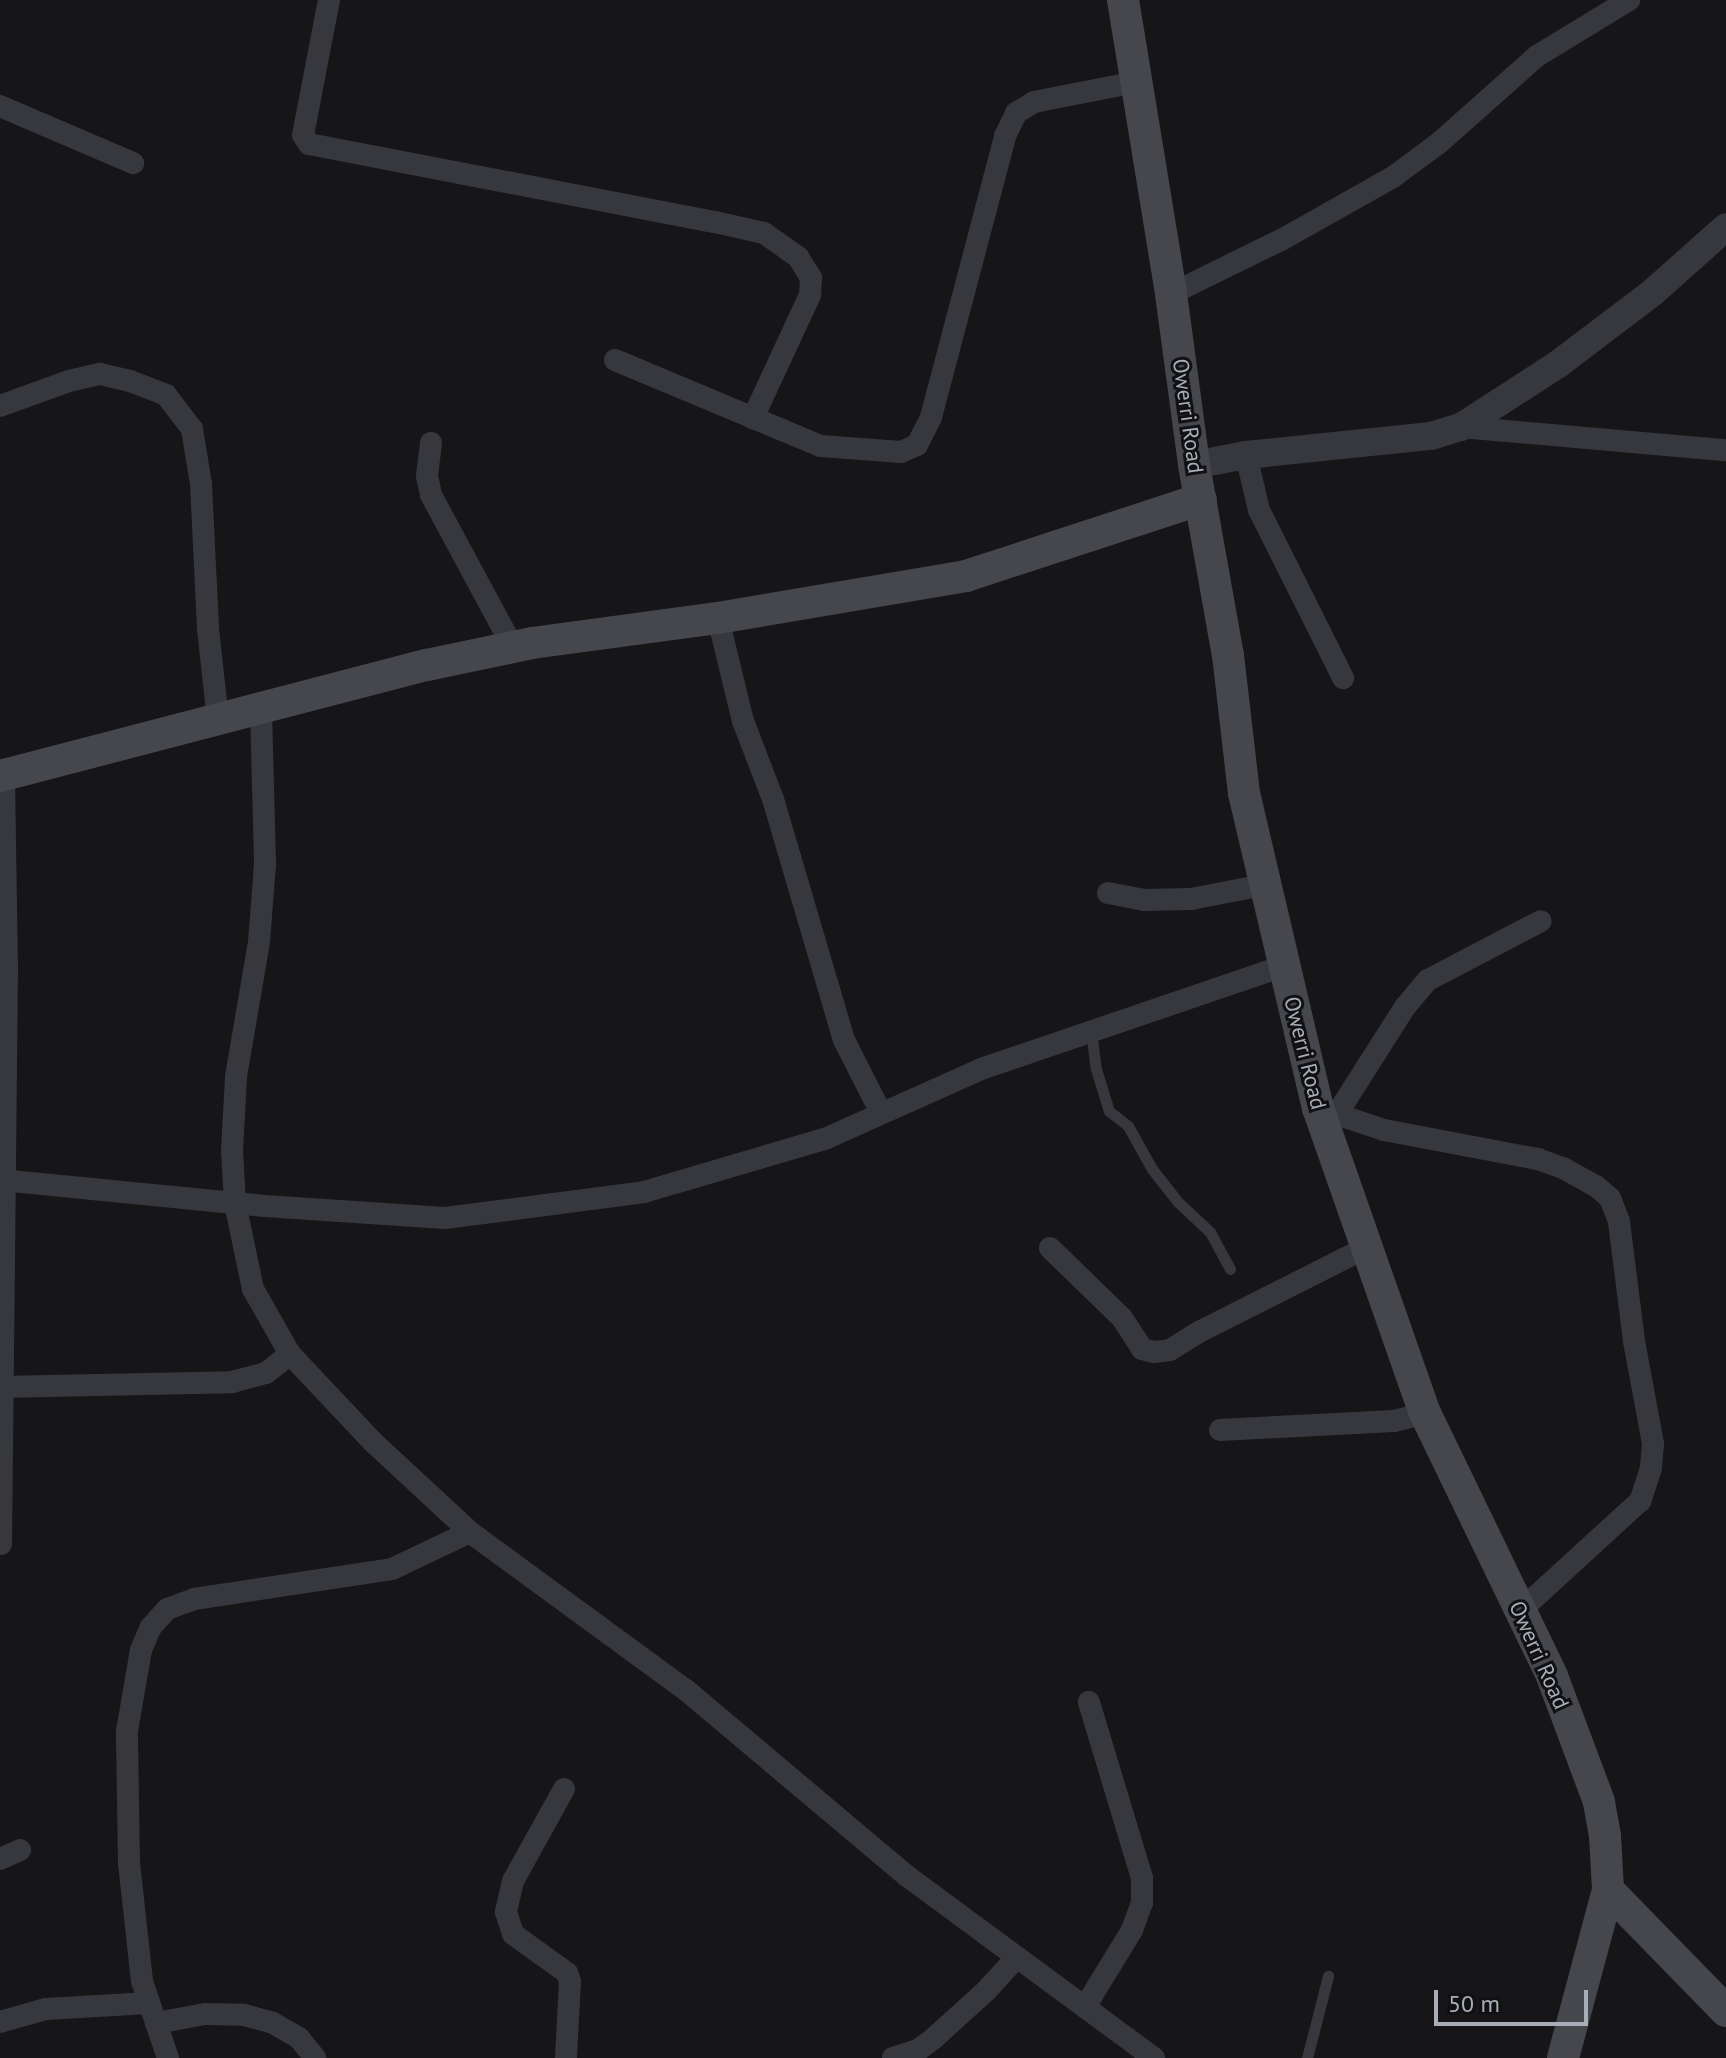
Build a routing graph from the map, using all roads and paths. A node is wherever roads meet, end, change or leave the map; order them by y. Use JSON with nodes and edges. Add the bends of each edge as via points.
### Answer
{"nodes":[{"id":1,"x":329,"y":0,"type":"edge"},
{"id":2,"x":1123,"y":0,"type":"edge"},
{"id":3,"x":1629,"y":0,"type":"edge"},
{"id":4,"x":1136,"y":82,"type":"junction"},
{"id":5,"x":0,"y":106,"type":"edge"},
{"id":6,"x":133,"y":163,"type":"dead end"},
{"id":7,"x":1726,"y":227,"type":"edge"},
{"id":8,"x":1171,"y":294,"type":"junction"},
{"id":9,"x":615,"y":360,"type":"dead end"},
{"id":10,"x":0,"y":406,"type":"edge"},
{"id":11,"x":753,"y":418,"type":"junction"},
{"id":12,"x":1461,"y":427,"type":"junction"},
{"id":13,"x":431,"y":443,"type":"dead end"},
{"id":14,"x":1726,"y":450,"type":"edge"},
{"id":15,"x":1246,"y":455,"type":"junction"},
{"id":16,"x":1194,"y":465,"type":"junction"},
{"id":17,"x":1201,"y":499,"type":"junction"},
{"id":18,"x":718,"y":618,"type":"junction"},
{"id":19,"x":513,"y":647,"type":"junction"},
{"id":20,"x":1343,"y":678,"type":"dead end"},
{"id":21,"x":261,"y":709,"type":"junction"},
{"id":22,"x":218,"y":720,"type":"junction"},
{"id":23,"x":2,"y":776,"type":"edge"},
{"id":24,"x":1264,"y":885,"type":"junction"},
{"id":25,"x":1108,"y":893,"type":"dead end"},
{"id":26,"x":1541,"y":921,"type":"dead end"},
{"id":27,"x":1283,"y":966,"type":"junction"},
{"id":28,"x":1091,"y":1030,"type":"junction"},
{"id":29,"x":1328,"y":1111,"type":"junction"},
{"id":30,"x":881,"y":1113,"type":"junction"},
{"id":31,"x":3,"y":1181,"type":"edge"},
{"id":32,"x":235,"y":1203,"type":"junction"},
{"id":33,"x":1050,"y":1248,"type":"dead end"},
{"id":34,"x":1365,"y":1248,"type":"junction"},
{"id":35,"x":1230,"y":1269,"type":"dead end"},
{"id":36,"x":290,"y":1354,"type":"junction"},
{"id":37,"x":1,"y":1387,"type":"edge"},
{"id":38,"x":1425,"y":1413,"type":"junction"},
{"id":39,"x":1220,"y":1430,"type":"dead end"},
{"id":40,"x":470,"y":1532,"type":"junction"},
{"id":41,"x":1,"y":1544,"type":"edge"},
{"id":42,"x":1520,"y":1611,"type":"junction"},
{"id":43,"x":1089,"y":1702,"type":"dead end"},
{"id":44,"x":564,"y":1789,"type":"dead end"},
{"id":45,"x":1608,"y":1890,"type":"junction"},
{"id":46,"x":1017,"y":1957,"type":"junction"},
{"id":47,"x":1328,"y":1976,"type":"dead end"},
{"id":48,"x":1085,"y":2007,"type":"junction"},
{"id":49,"x":1726,"y":2011,"type":"edge"},
{"id":50,"x":153,"y":2013,"type":"junction"},
{"id":51,"x":0,"y":2022,"type":"edge"},
{"id":52,"x":168,"y":2058,"type":"edge"},
{"id":53,"x":315,"y":2058,"type":"edge"},
{"id":54,"x":566,"y":2058,"type":"edge"},
{"id":55,"x":893,"y":2058,"type":"edge"},
{"id":56,"x":1154,"y":2058,"type":"edge"},
{"id":57,"x":1307,"y":2058,"type":"edge"},
{"id":58,"x":1563,"y":2058,"type":"edge"}],
"edges":[{"from":1,"to":11,"type":"street","via":[[303,135],[309,144],[764,233],[798,257],[811,278],[810,295]]},
{"from":2,"to":4,"type":"main road","name":"Owerri Road"},
{"from":3,"to":8,"type":"street","via":[[1537,56],[1393,177]]},
{"from":4,"to":8,"type":"main road","name":"Owerri Road"},
{"from":4,"to":11,"type":"street","via":[[1034,102],[1016,113],[1005,136],[931,417],[917,445],[901,452],[821,446]]},
{"from":5,"to":6,"type":"street"},
{"from":7,"to":12,"type":"street","via":[[1652,293],[1557,365]]},
{"from":8,"to":16,"type":"main road","name":"Owerri Road"},
{"from":9,"to":11,"type":"street"},
{"from":10,"to":22,"type":"street","via":[[100,374],[166,395],[192,429],[201,484]]},
{"from":12,"to":14,"type":"street"},
{"from":12,"to":15,"type":"street","via":[[1431,436]]},
{"from":13,"to":19,"type":"street","via":[[431,495]]},
{"from":15,"to":16,"type":"street"},
{"from":15,"to":20,"type":"street","via":[[1259,510]]},
{"from":16,"to":17,"type":"main road","name":"Owerri Road"},
{"from":17,"to":18,"type":"main road","via":[[966,576]]},
{"from":17,"to":24,"type":"main road","name":"Owerri Road","via":[[1228,655],[1244,793]]},
{"from":18,"to":19,"type":"main road"},
{"from":18,"to":30,"type":"street","via":[[743,721],[773,799],[844,1040]]},
{"from":19,"to":21,"type":"main road"},
{"from":21,"to":22,"type":"main road"},
{"from":21,"to":32,"type":"street","via":[[265,864],[259,942],[236,1077]]},
{"from":22,"to":23,"type":"main road"},
{"from":23,"to":31,"type":"street"},
{"from":24,"to":25,"type":"street","via":[[1191,899],[1144,900]]},
{"from":24,"to":27,"type":"main road","name":"Owerri Road"},
{"from":26,"to":29,"type":"street","via":[[1428,980]]},
{"from":27,"to":28,"type":"street"},
{"from":27,"to":29,"type":"main road","name":"Owerri Road"},
{"from":28,"to":30,"type":"street","via":[[981,1069]]},
{"from":28,"to":35,"type":"lane","via":[[1109,1111],[1128,1126],[1178,1202],[1210,1232]]},
{"from":29,"to":34,"type":"main road","name":"Owerri Road"},
{"from":29,"to":42,"type":"street","via":[[1384,1130],[1538,1159],[1610,1198],[1619,1222],[1653,1444],[1651,1468],[1640,1501]]},
{"from":30,"to":32,"type":"street","via":[[827,1138],[644,1192],[445,1218]]},
{"from":31,"to":32,"type":"street"},
{"from":31,"to":37,"type":"street"},
{"from":32,"to":36,"type":"street","via":[[253,1289]]},
{"from":33,"to":34,"type":"street","via":[[1122,1318],[1142,1349],[1154,1352],[1170,1350]]},
{"from":34,"to":38,"type":"main road","name":"Owerri Road"},
{"from":36,"to":37,"type":"street","via":[[266,1373],[232,1382]]},
{"from":36,"to":40,"type":"street","via":[[374,1443]]},
{"from":37,"to":41,"type":"street"},
{"from":38,"to":39,"type":"street","via":[[1394,1421]]},
{"from":38,"to":42,"type":"main road","name":"Owerri Road"},
{"from":40,"to":46,"type":"street","via":[[686,1690],[907,1876]]},
{"from":40,"to":50,"type":"street","via":[[392,1569],[194,1599],[167,1609],[151,1627],[141,1650],[127,1731],[135,1941]]},
{"from":42,"to":45,"type":"main road","name":"Owerri Road","via":[[1552,1676],[1599,1802]]},
{"from":43,"to":48,"type":"street","via":[[1142,1878],[1142,1903],[1132,1930]]},
{"from":44,"to":54,"type":"street","via":[[513,1881],[506,1912],[513,1934],[567,1973]]},
{"from":45,"to":49,"type":"main road"},
{"from":45,"to":58,"type":"main road","name":"Owerri Road"},
{"from":46,"to":48,"type":"street"},
{"from":46,"to":55,"type":"street","via":[[933,2039]]},
{"from":47,"to":57,"type":"lane"},
{"from":48,"to":56,"type":"street"},
{"from":50,"to":51,"type":"street","via":[[46,2009]]},
{"from":50,"to":52,"type":"street"},
{"from":50,"to":53,"type":"street","via":[[244,2015],[273,2023],[299,2038]]}]}
